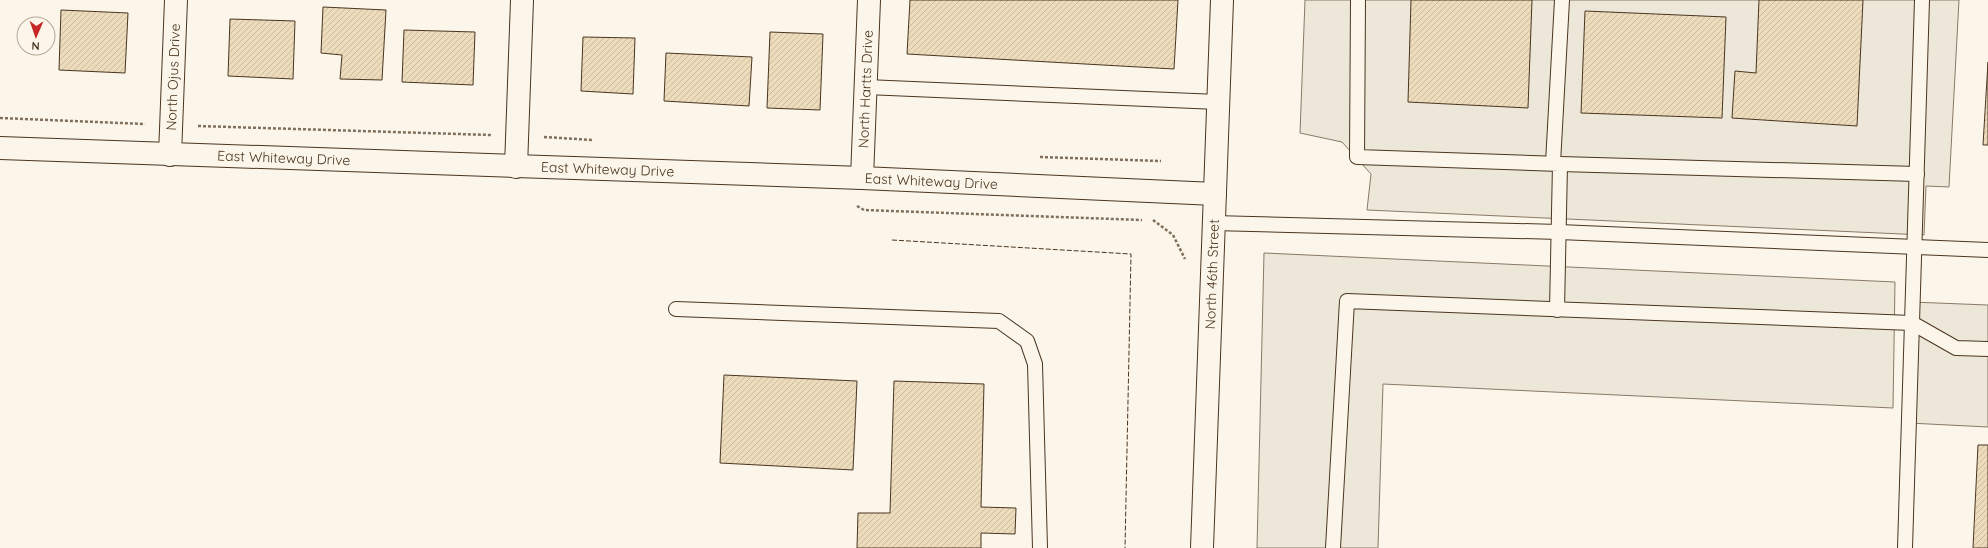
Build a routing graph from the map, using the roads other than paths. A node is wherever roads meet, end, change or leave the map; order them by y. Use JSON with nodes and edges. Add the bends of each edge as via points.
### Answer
{"nodes":[{"id":1,"x":176,"y":0,"type":"edge"},
{"id":2,"x":522,"y":0,"type":"edge"},
{"id":3,"x":869,"y":0,"type":"edge"},
{"id":4,"x":1222,"y":0,"type":"edge"},
{"id":5,"x":1358,"y":0,"type":"edge"},
{"id":6,"x":1562,"y":0,"type":"edge"},
{"id":7,"x":1922,"y":0,"type":"edge"},
{"id":8,"x":866,"y":87,"type":"junction"},
{"id":9,"x":1218,"y":102,"type":"junction"},
{"id":10,"x":0,"y":148,"type":"edge"},
{"id":11,"x":170,"y":155,"type":"junction"},
{"id":12,"x":1556,"y":163,"type":"junction"},
{"id":13,"x":516,"y":167,"type":"junction"},
{"id":14,"x":1917,"y":174,"type":"junction"},
{"id":15,"x":862,"y":178,"type":"junction"},
{"id":16,"x":1215,"y":194,"type":"junction"},
{"id":17,"x":1213,"y":223,"type":"junction"},
{"id":18,"x":1559,"y":232,"type":"junction"},
{"id":19,"x":1914,"y":247,"type":"junction"},
{"id":20,"x":1988,"y":250,"type":"edge"},
{"id":21,"x":676,"y":309,"type":"dead end"},
{"id":22,"x":1557,"y":310,"type":"junction"},
{"id":23,"x":1912,"y":323,"type":"junction"},
{"id":24,"x":1988,"y":349,"type":"edge"},
{"id":25,"x":1040,"y":548,"type":"edge"},
{"id":26,"x":1202,"y":548,"type":"edge"},
{"id":27,"x":1333,"y":548,"type":"edge"},
{"id":28,"x":1905,"y":548,"type":"edge"}],
"edges":[{"from":1,"to":11,"type":"street","name":"North Ojus Drive"},
{"from":2,"to":13,"type":"street"},
{"from":3,"to":8,"type":"street","name":"North Hartts Drive"},
{"from":4,"to":9,"type":"street","name":"North 46th Street"},
{"from":5,"to":12,"type":"lane","via":[[1357,157]]},
{"from":6,"to":12,"type":"lane"},
{"from":7,"to":14,"type":"lane"},
{"from":8,"to":9,"type":"lane"},
{"from":8,"to":15,"type":"street","name":"North Hartts Drive"},
{"from":9,"to":16,"type":"street","name":"North 46th Street"},
{"from":10,"to":11,"type":"street","name":"East Whiteway Drive"},
{"from":11,"to":13,"type":"street","name":"East Whiteway Drive"},
{"from":12,"to":14,"type":"lane"},
{"from":12,"to":18,"type":"lane"},
{"from":13,"to":15,"type":"street","name":"East Whiteway Drive"},
{"from":14,"to":19,"type":"lane"},
{"from":15,"to":16,"type":"street","name":"East Whiteway Drive"},
{"from":16,"to":17,"type":"street","name":"North 46th Street"},
{"from":17,"to":18,"type":"lane"},
{"from":17,"to":26,"type":"street","name":"North 46th Street"},
{"from":18,"to":19,"type":"lane"},
{"from":18,"to":22,"type":"lane"},
{"from":19,"to":20,"type":"lane"},
{"from":19,"to":23,"type":"lane"},
{"from":21,"to":25,"type":"lane","via":[[999,321],[1027,341],[1035,364]]},
{"from":22,"to":23,"type":"lane"},
{"from":22,"to":27,"type":"lane","via":[[1348,301]]},
{"from":23,"to":24,"type":"lane","via":[[1956,348]]},
{"from":23,"to":28,"type":"lane"}]}
